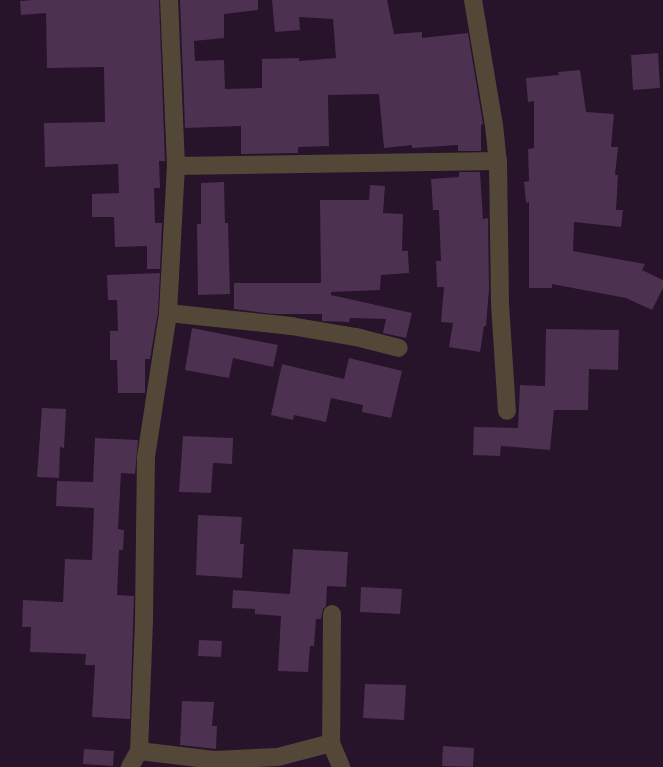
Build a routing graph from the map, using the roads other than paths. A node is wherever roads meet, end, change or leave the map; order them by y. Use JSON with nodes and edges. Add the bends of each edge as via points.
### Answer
{"nodes":[{"id":1,"x":169,"y":0,"type":"edge"},
{"id":2,"x":473,"y":0,"type":"edge"},
{"id":3,"x":498,"y":162,"type":"junction"},
{"id":4,"x":176,"y":166,"type":"junction"},
{"id":5,"x":168,"y":313,"type":"junction"},
{"id":6,"x":399,"y":348,"type":"dead end"},
{"id":7,"x":507,"y":411,"type":"dead end"},
{"id":8,"x":332,"y":614,"type":"dead end"},
{"id":9,"x":331,"y":744,"type":"junction"},
{"id":10,"x":139,"y":751,"type":"junction"},
{"id":11,"x":130,"y":767,"type":"edge"},
{"id":12,"x":341,"y":767,"type":"edge"}],
"edges":[{"from":1,"to":4,"type":"street"},
{"from":2,"to":3,"type":"street"},
{"from":3,"to":4,"type":"street"},
{"from":3,"to":7,"type":"street","via":[[500,304]]},
{"from":4,"to":5,"type":"street"},
{"from":5,"to":6,"type":"street","via":[[291,326],[356,337]]},
{"from":5,"to":10,"type":"street","via":[[146,457]]},
{"from":8,"to":9,"type":"street"},
{"from":9,"to":10,"type":"street","via":[[278,757],[214,760]]},
{"from":9,"to":12,"type":"street"},
{"from":10,"to":11,"type":"street"}]}
